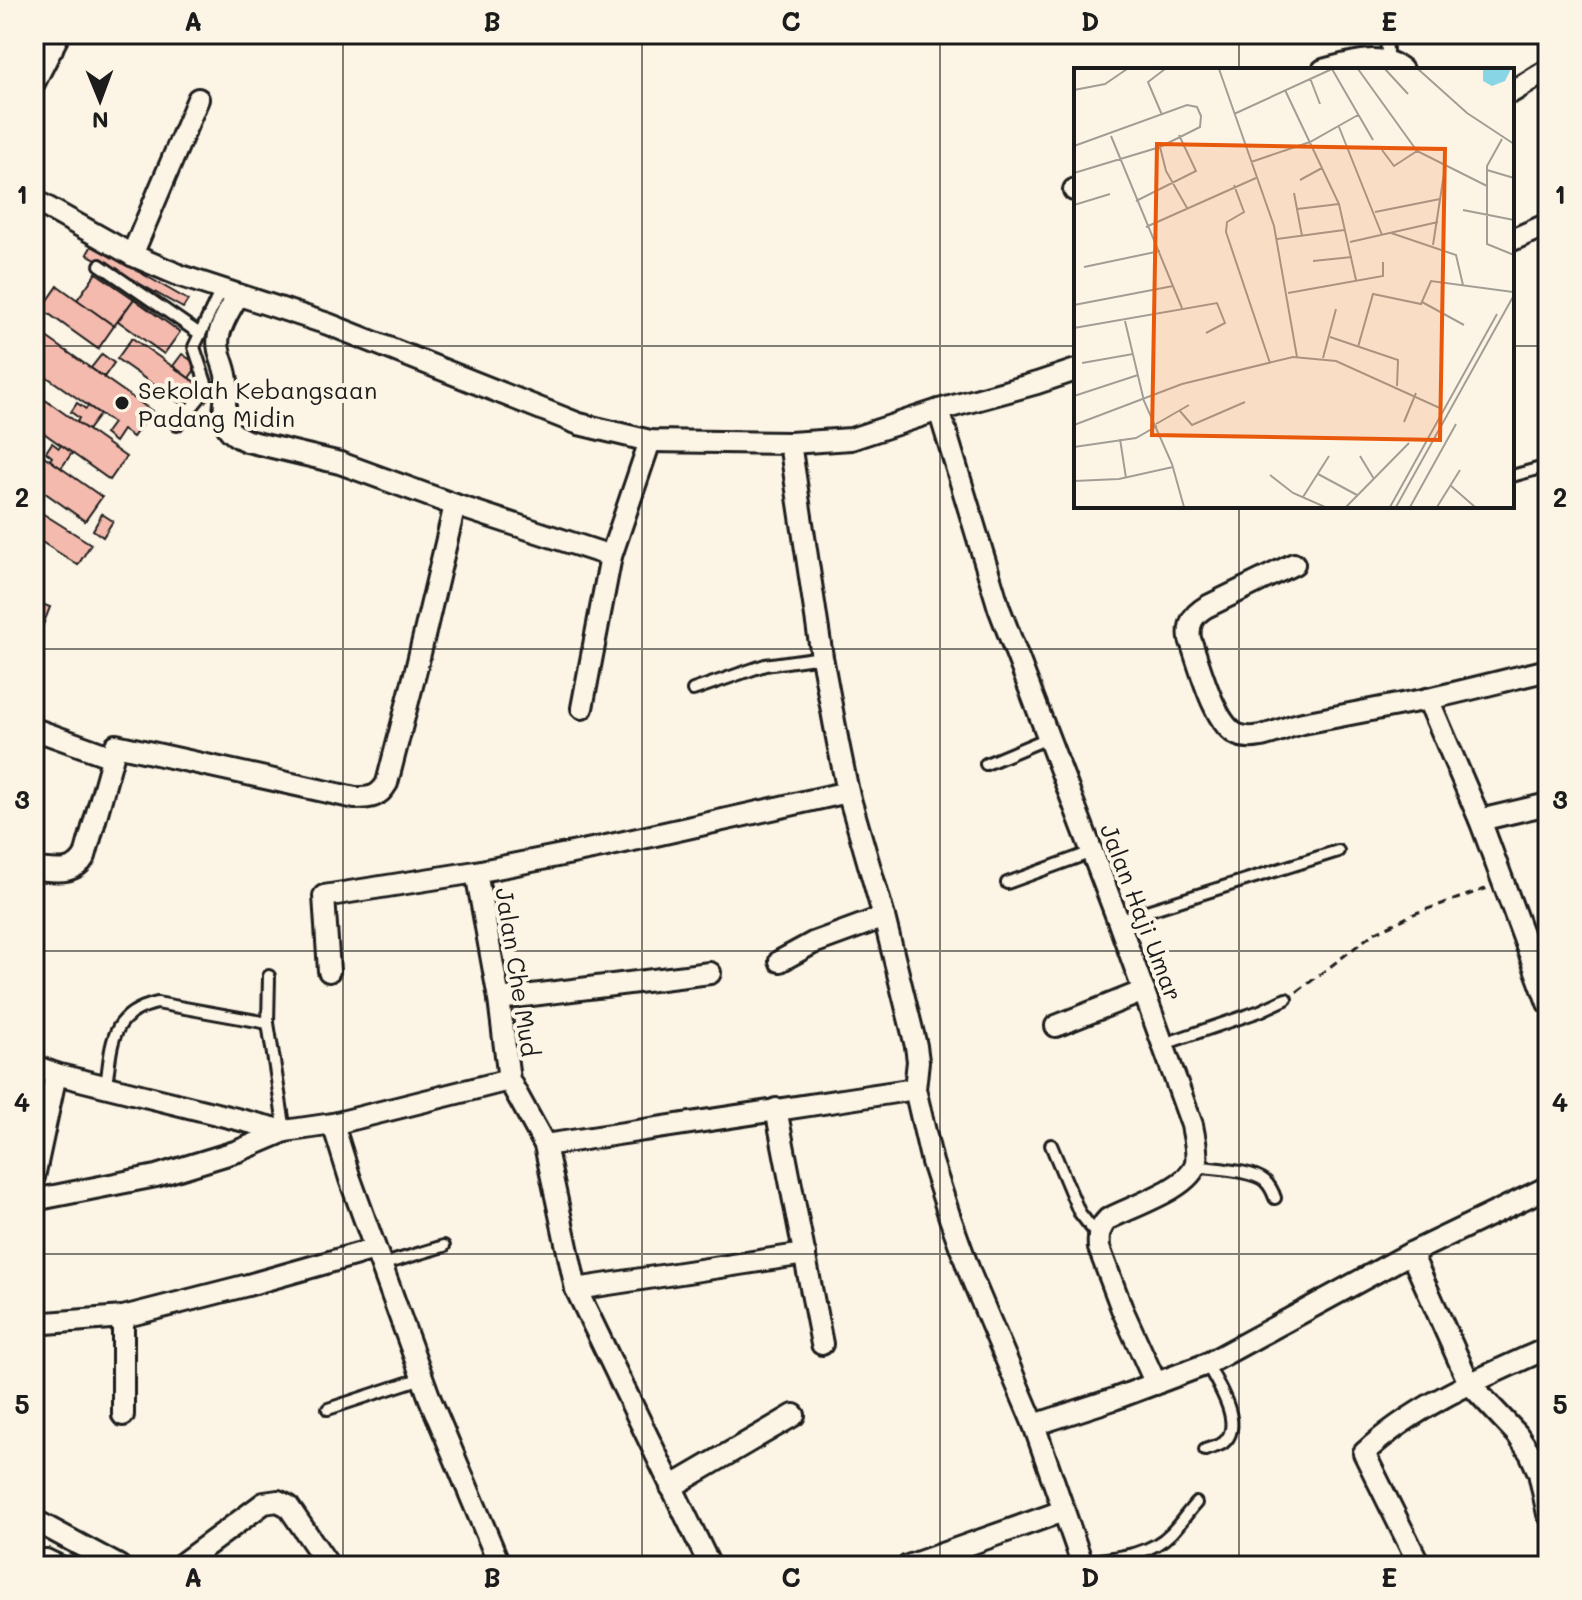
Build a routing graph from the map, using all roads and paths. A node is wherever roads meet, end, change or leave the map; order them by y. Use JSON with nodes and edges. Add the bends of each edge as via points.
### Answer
{"nodes":[{"id":1,"x":1386,"y":34,"type":"edge"},
{"id":2,"x":48,"y":41,"type":"edge"},
{"id":3,"x":1393,"y":65,"type":"edge"},
{"id":4,"x":1331,"y":68,"type":"edge"},
{"id":5,"x":1548,"y":70,"type":"edge"},
{"id":6,"x":34,"y":83,"type":"edge"},
{"id":7,"x":1514,"y":91,"type":"edge"},
{"id":8,"x":198,"y":99,"type":"dead end"},
{"id":9,"x":34,"y":200,"type":"edge"},
{"id":10,"x":1548,"y":224,"type":"edge"},
{"id":11,"x":1514,"y":239,"type":"edge"},
{"id":12,"x":132,"y":255,"type":"junction"},
{"id":13,"x":100,"y":265,"type":"dead end"},
{"id":14,"x":229,"y":293,"type":"junction"},
{"id":15,"x":200,"y":334,"type":"junction"},
{"id":16,"x":1074,"y":371,"type":"edge"},
{"id":17,"x":939,"y":410,"type":"junction"},
{"id":18,"x":177,"y":425,"type":"dead end"},
{"id":19,"x":650,"y":441,"type":"junction"},
{"id":20,"x":790,"y":443,"type":"junction"},
{"id":21,"x":1548,"y":466,"type":"edge"},
{"id":22,"x":1514,"y":475,"type":"edge"},
{"id":23,"x":455,"y":505,"type":"junction"},
{"id":24,"x":611,"y":556,"type":"junction"},
{"id":25,"x":1294,"y":564,"type":"dead end"},
{"id":26,"x":822,"y":657,"type":"junction"},
{"id":27,"x":1548,"y":670,"type":"edge"},
{"id":28,"x":693,"y":690,"type":"dead end"},
{"id":29,"x":1428,"y":699,"type":"junction"},
{"id":30,"x":582,"y":708,"type":"dead end"},
{"id":31,"x":34,"y":729,"type":"edge"},
{"id":32,"x":1048,"y":738,"type":"junction"},
{"id":33,"x":112,"y":757,"type":"junction"},
{"id":34,"x":986,"y":764,"type":"dead end"},
{"id":35,"x":848,"y":792,"type":"junction"},
{"id":36,"x":1548,"y":804,"type":"edge"},
{"id":37,"x":1480,"y":820,"type":"junction"},
{"id":38,"x":1338,"y":851,"type":"dead end"},
{"id":39,"x":1092,"y":852,"type":"junction"},
{"id":40,"x":34,"y":869,"type":"edge"},
{"id":41,"x":476,"y":872,"type":"junction"},
{"id":42,"x":1503,"y":882,"type":"junction"},
{"id":43,"x":1007,"y":883,"type":"dead end"},
{"id":44,"x":884,"y":917,"type":"junction"},
{"id":45,"x":1118,"y":920,"type":"junction"},
{"id":46,"x":780,"y":961,"type":"dead end"},
{"id":47,"x":329,"y":971,"type":"dead end"},
{"id":48,"x":710,"y":973,"type":"dead end"},
{"id":49,"x":269,"y":976,"type":"dead end"},
{"id":50,"x":1144,"y":991,"type":"junction"},
{"id":51,"x":499,"y":999,"type":"junction"},
{"id":52,"x":1286,"y":999,"type":"joint"},
{"id":53,"x":1548,"y":1003,"type":"edge"},
{"id":54,"x":268,"y":1023,"type":"junction"},
{"id":55,"x":1056,"y":1026,"type":"dead end"},
{"id":56,"x":1164,"y":1044,"type":"junction"},
{"id":57,"x":34,"y":1066,"type":"edge"},
{"id":58,"x":56,"y":1074,"type":"junction"},
{"id":59,"x":509,"y":1080,"type":"junction"},
{"id":60,"x":106,"y":1086,"type":"junction"},
{"id":61,"x":915,"y":1089,"type":"junction"},
{"id":62,"x":776,"y":1109,"type":"junction"},
{"id":63,"x":333,"y":1124,"type":"junction"},
{"id":64,"x":285,"y":1131,"type":"junction"},
{"id":65,"x":545,"y":1145,"type":"junction"},
{"id":66,"x":1051,"y":1145,"type":"dead end"},
{"id":67,"x":1196,"y":1166,"type":"junction"},
{"id":68,"x":34,"y":1177,"type":"edge"},
{"id":69,"x":1548,"y":1187,"type":"edge"},
{"id":70,"x":1275,"y":1198,"type":"dead end"},
{"id":71,"x":34,"y":1200,"type":"edge"},
{"id":72,"x":1098,"y":1237,"type":"junction"},
{"id":73,"x":444,"y":1246,"type":"dead end"},
{"id":74,"x":1411,"y":1253,"type":"junction"},
{"id":75,"x":805,"y":1254,"type":"junction"},
{"id":76,"x":378,"y":1257,"type":"junction"},
{"id":77,"x":576,"y":1289,"type":"junction"},
{"id":78,"x":123,"y":1317,"type":"junction"},
{"id":79,"x":34,"y":1324,"type":"edge"},
{"id":80,"x":822,"y":1344,"type":"dead end"},
{"id":81,"x":1548,"y":1348,"type":"edge"},
{"id":82,"x":1207,"y":1364,"type":"junction"},
{"id":83,"x":422,"y":1378,"type":"junction"},
{"id":84,"x":1469,"y":1383,"type":"junction"},
{"id":85,"x":1156,"y":1384,"type":"junction"},
{"id":86,"x":328,"y":1409,"type":"dead end"},
{"id":87,"x":123,"y":1415,"type":"dead end"},
{"id":88,"x":794,"y":1415,"type":"dead end"},
{"id":89,"x":1034,"y":1425,"type":"junction"},
{"id":90,"x":1205,"y":1450,"type":"dead end"},
{"id":91,"x":671,"y":1487,"type":"junction"},
{"id":92,"x":1196,"y":1503,"type":"dead end"},
{"id":93,"x":1063,"y":1511,"type":"junction"},
{"id":94,"x":1548,"y":1514,"type":"edge"},
{"id":95,"x":34,"y":1520,"type":"edge"},
{"id":96,"x":34,"y":1555,"type":"edge"},
{"id":97,"x":940,"y":1561,"type":"edge"},
{"id":98,"x":1082,"y":1564,"type":"edge"},
{"id":99,"x":70,"y":1566,"type":"edge"},
{"id":100,"x":119,"y":1566,"type":"edge"},
{"id":101,"x":179,"y":1566,"type":"edge"},
{"id":102,"x":329,"y":1566,"type":"edge"},
{"id":103,"x":500,"y":1566,"type":"edge"},
{"id":104,"x":710,"y":1566,"type":"edge"},
{"id":105,"x":908,"y":1566,"type":"edge"},
{"id":106,"x":1420,"y":1566,"type":"edge"}],
"edges":[{"from":1,"to":3,"type":"lane"},
{"from":2,"to":6,"type":"street"},
{"from":3,"to":4,"type":"street","via":[[1364,60]]},
{"from":5,"to":7,"type":"street"},
{"from":8,"to":12,"type":"street"},
{"from":9,"to":12,"type":"street"},
{"from":10,"to":11,"type":"street"},
{"from":12,"to":14,"type":"street"},
{"from":13,"to":15,"type":"lane"},
{"from":14,"to":15,"type":"lane"},
{"from":14,"to":19,"type":"street","via":[[328,324],[579,424]]},
{"from":14,"to":23,"type":"street","via":[[218,348],[227,382],[227,426],[235,435],[340,463]]},
{"from":15,"to":18,"type":"lane","via":[[194,347],[207,386]]},
{"from":16,"to":17,"type":"street"},
{"from":17,"to":20,"type":"street","via":[[851,439]]},
{"from":17,"to":32,"type":"street","name":"Jalan Haji Umar","via":[[999,608]]},
{"from":19,"to":20,"type":"street"},
{"from":19,"to":24,"type":"street"},
{"from":20,"to":26,"type":"street"},
{"from":21,"to":22,"type":"lane"},
{"from":23,"to":24,"type":"street"},
{"from":23,"to":33,"type":"street","via":[[387,783],[377,796],[355,798],[116,745]]},
{"from":24,"to":30,"type":"street"},
{"from":25,"to":29,"type":"street","via":[[1206,607],[1191,621],[1190,639],[1225,726],[1250,737]]},
{"from":26,"to":28,"type":"lane","via":[[765,665]]},
{"from":26,"to":35,"type":"street"},
{"from":27,"to":29,"type":"street"},
{"from":29,"to":37,"type":"street"},
{"from":31,"to":33,"type":"street"},
{"from":32,"to":34,"type":"lane"},
{"from":32,"to":39,"type":"street","name":"Jalan Haji Umar"},
{"from":33,"to":40,"type":"street","via":[[80,864],[63,871]]},
{"from":35,"to":41,"type":"street"},
{"from":35,"to":44,"type":"street"},
{"from":36,"to":37,"type":"street"},
{"from":37,"to":42,"type":"street"},
{"from":38,"to":45,"type":"lane"},
{"from":39,"to":43,"type":"lane"},
{"from":39,"to":45,"type":"street","name":"Jalan Haji Umar"},
{"from":41,"to":47,"type":"street","via":[[324,896]]},
{"from":41,"to":51,"type":"street","name":"Jalan Che Mud"},
{"from":42,"to":52,"type":"path","via":[[1374,933]]},
{"from":42,"to":53,"type":"street"},
{"from":44,"to":46,"type":"street"},
{"from":44,"to":61,"type":"street","via":[[916,1046]]},
{"from":45,"to":50,"type":"street","name":"Jalan Haji Umar"},
{"from":48,"to":51,"type":"street"},
{"from":49,"to":54,"type":"lane"},
{"from":50,"to":55,"type":"street"},
{"from":50,"to":56,"type":"street","name":"Jalan Haji Umar"},
{"from":51,"to":59,"type":"street","name":"Jalan Che Mud"},
{"from":52,"to":56,"type":"lane"},
{"from":54,"to":60,"type":"lane","via":[[157,1003],[142,1007],[129,1013],[112,1039]]},
{"from":54,"to":64,"type":"lane"},
{"from":56,"to":67,"type":"street","name":"Jalan Haji Umar","via":[[1192,1125]]},
{"from":57,"to":58,"type":"street"},
{"from":58,"to":60,"type":"street"},
{"from":58,"to":68,"type":"street"},
{"from":59,"to":63,"type":"street"},
{"from":59,"to":65,"type":"street"},
{"from":60,"to":64,"type":"street"},
{"from":61,"to":62,"type":"street"},
{"from":61,"to":89,"type":"street","via":[[950,1218]]},
{"from":62,"to":65,"type":"street"},
{"from":62,"to":75,"type":"street"},
{"from":63,"to":64,"type":"street"},
{"from":63,"to":76,"type":"street"},
{"from":64,"to":71,"type":"street","via":[[156,1176]]},
{"from":65,"to":77,"type":"street"},
{"from":66,"to":72,"type":"lane","via":[[1079,1212]]},
{"from":67,"to":70,"type":"lane","via":[[1259,1178]]},
{"from":67,"to":72,"type":"street","via":[[1172,1189],[1108,1219]]},
{"from":69,"to":74,"type":"street"},
{"from":72,"to":85,"type":"street","via":[[1122,1309]]},
{"from":73,"to":76,"type":"lane"},
{"from":74,"to":82,"type":"street"},
{"from":74,"to":84,"type":"street"},
{"from":75,"to":77,"type":"street"},
{"from":75,"to":80,"type":"street"},
{"from":76,"to":78,"type":"street"},
{"from":76,"to":83,"type":"street"},
{"from":77,"to":91,"type":"street"},
{"from":78,"to":79,"type":"street"},
{"from":78,"to":87,"type":"street"},
{"from":81,"to":84,"type":"street"},
{"from":82,"to":85,"type":"street"},
{"from":82,"to":90,"type":"lane","via":[[1232,1427],[1223,1443]]},
{"from":83,"to":86,"type":"lane"},
{"from":83,"to":103,"type":"street"},
{"from":84,"to":94,"type":"street","via":[[1530,1453]]},
{"from":84,"to":106,"type":"street","via":[[1402,1422],[1364,1453]]},
{"from":85,"to":89,"type":"street"},
{"from":88,"to":91,"type":"street"},
{"from":89,"to":93,"type":"street"},
{"from":91,"to":104,"type":"street"},
{"from":92,"to":98,"type":"lane","via":[[1158,1544]]},
{"from":93,"to":97,"type":"street"},
{"from":93,"to":98,"type":"street"},
{"from":95,"to":100,"type":"street"},
{"from":96,"to":99,"type":"lane"},
{"from":97,"to":105,"type":"street"},
{"from":101,"to":102,"type":"street","via":[[264,1503],[278,1501],[288,1506]]}]}
